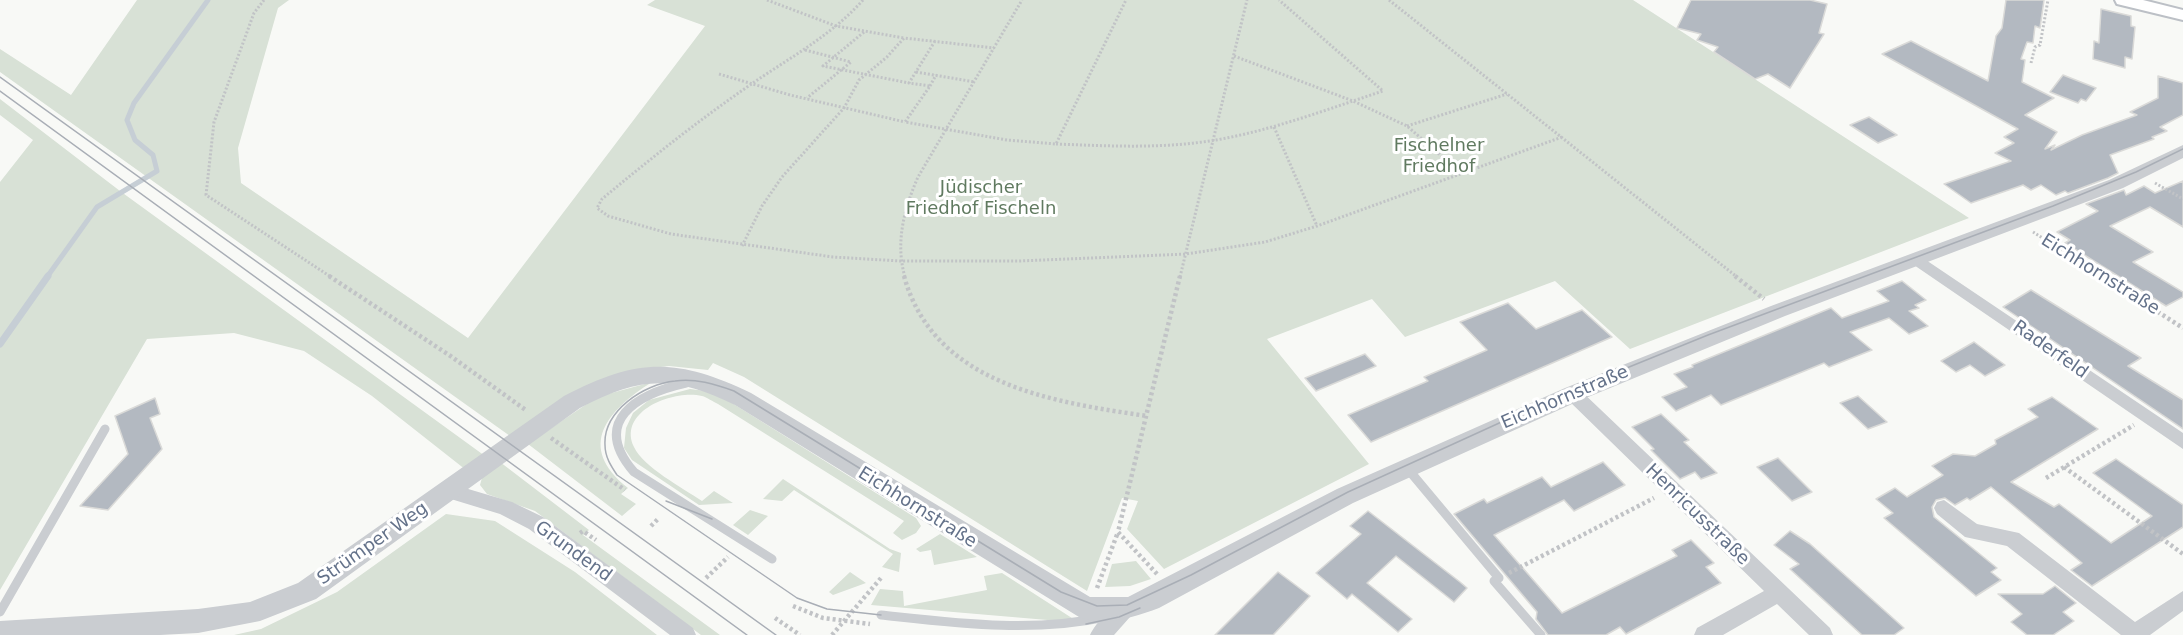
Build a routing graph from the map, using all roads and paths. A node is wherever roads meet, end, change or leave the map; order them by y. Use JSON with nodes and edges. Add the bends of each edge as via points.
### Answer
{"nodes":[{"id":1,"x":264,"y":0,"type":"edge"},
{"id":2,"x":767,"y":0,"type":"edge"},
{"id":3,"x":863,"y":0,"type":"edge"},
{"id":4,"x":1022,"y":0,"type":"edge"},
{"id":5,"x":1126,"y":0,"type":"edge"},
{"id":6,"x":1247,"y":0,"type":"edge"},
{"id":7,"x":1279,"y":0,"type":"edge"},
{"id":8,"x":1389,"y":0,"type":"edge"},
{"id":9,"x":2048,"y":0,"type":"edge"},
{"id":10,"x":2123,"y":0,"type":"edge"},
{"id":11,"x":2183,"y":15,"type":"edge"},
{"id":12,"x":836,"y":26,"type":"junction"},
{"id":13,"x":864,"y":32,"type":"junction"},
{"id":14,"x":904,"y":38,"type":"junction"},
{"id":15,"x":935,"y":40,"type":"junction"},
{"id":16,"x":994,"y":48,"type":"junction"},
{"id":17,"x":805,"y":50,"type":"junction"},
{"id":18,"x":1234,"y":56,"type":"junction"},
{"id":19,"x":833,"y":57,"type":"junction"},
{"id":20,"x":2031,"y":63,"type":"dead end"},
{"id":21,"x":842,"y":70,"type":"junction"},
{"id":22,"x":916,"y":72,"type":"junction"},
{"id":23,"x":718,"y":74,"type":"dead end"},
{"id":24,"x":865,"y":75,"type":"junction"},
{"id":25,"x":936,"y":75,"type":"junction"},
{"id":26,"x":975,"y":82,"type":"junction"},
{"id":27,"x":752,"y":83,"type":"junction"},
{"id":28,"x":909,"y":83,"type":"junction"},
{"id":29,"x":930,"y":86,"type":"junction"},
{"id":30,"x":1508,"y":94,"type":"junction"},
{"id":31,"x":807,"y":99,"type":"junction"},
{"id":32,"x":1353,"y":101,"type":"junction"},
{"id":33,"x":844,"y":108,"type":"junction"},
{"id":34,"x":905,"y":122,"type":"junction"},
{"id":35,"x":1407,"y":126,"type":"junction"},
{"id":36,"x":1274,"y":127,"type":"junction"},
{"id":37,"x":944,"y":130,"type":"junction"},
{"id":38,"x":1562,"y":137,"type":"junction"},
{"id":39,"x":1213,"y":140,"type":"junction"},
{"id":40,"x":1056,"y":144,"type":"junction"},
{"id":41,"x":2183,"y":151,"type":"edge"},
{"id":42,"x":1461,"y":173,"type":"junction"},
{"id":43,"x":2139,"y":174,"type":"junction"},
{"id":44,"x":2183,"y":199,"type":"edge"},
{"id":45,"x":2017,"y":222,"type":"junction"},
{"id":46,"x":1317,"y":226,"type":"junction"},
{"id":47,"x":742,"y":246,"type":"junction"},
{"id":48,"x":1186,"y":254,"type":"junction"},
{"id":49,"x":1917,"y":259,"type":"junction"},
{"id":50,"x":900,"y":261,"type":"junction"},
{"id":51,"x":1778,"y":311,"type":"junction"},
{"id":52,"x":2183,"y":327,"type":"edge"},
{"id":53,"x":714,"y":384,"type":"junction"},
{"id":54,"x":1573,"y":394,"type":"junction"},
{"id":55,"x":1147,"y":416,"type":"junction"},
{"id":56,"x":2147,"y":417,"type":"junction"},
{"id":57,"x":539,"y":425,"type":"junction"},
{"id":58,"x":105,"y":429,"type":"dead end"},
{"id":59,"x":2183,"y":442,"type":"edge"},
{"id":60,"x":2064,"y":467,"type":"junction"},
{"id":61,"x":1406,"y":468,"type":"junction"},
{"id":62,"x":2046,"y":478,"type":"dead end"},
{"id":63,"x":1671,"y":489,"type":"junction"},
{"id":64,"x":624,"y":490,"type":"dead end"},
{"id":65,"x":448,"y":491,"type":"junction"},
{"id":66,"x":1944,"y":508,"type":"dead end"},
{"id":67,"x":658,"y":519,"type":"dead end"},
{"id":68,"x":651,"y":526,"type":"dead end"},
{"id":69,"x":1118,"y":532,"type":"junction"},
{"id":70,"x":2183,"y":554,"type":"edge"},
{"id":71,"x":728,"y":557,"type":"dead end"},
{"id":72,"x":772,"y":560,"type":"dead end"},
{"id":73,"x":706,"y":578,"type":"dead end"},
{"id":74,"x":881,"y":578,"type":"dead end"},
{"id":75,"x":1496,"y":579,"type":"junction"},
{"id":76,"x":1172,"y":589,"type":"junction"},
{"id":77,"x":1779,"y":593,"type":"junction"},
{"id":78,"x":2183,"y":600,"type":"edge"},
{"id":79,"x":1128,"y":608,"type":"junction"},
{"id":80,"x":1088,"y":609,"type":"junction"},
{"id":81,"x":0,"y":612,"type":"edge"},
{"id":82,"x":881,"y":615,"type":"dead end"},
{"id":83,"x":775,"y":618,"type":"dead end"},
{"id":84,"x":0,"y":633,"type":"edge"},
{"id":85,"x":686,"y":635,"type":"edge"},
{"id":86,"x":800,"y":635,"type":"edge"},
{"id":87,"x":832,"y":635,"type":"edge"},
{"id":88,"x":1100,"y":635,"type":"edge"},
{"id":89,"x":1541,"y":635,"type":"edge"},
{"id":90,"x":1704,"y":635,"type":"edge"},
{"id":91,"x":1823,"y":635,"type":"edge"},
{"id":92,"x":2134,"y":635,"type":"edge"}],
"edges":[{"from":1,"to":57,"type":"path","via":[[254,13],[214,122],[206,195],[449,355]]},
{"from":2,"to":12,"type":"path"},
{"from":3,"to":12,"type":"path"},
{"from":4,"to":16,"type":"path"},
{"from":5,"to":40,"type":"path"},
{"from":6,"to":18,"type":"path"},
{"from":7,"to":32,"type":"path","via":[[1383,91]]},
{"from":8,"to":30,"type":"path"},
{"from":9,"to":20,"type":"path","via":[[2040,45],[2035,47]]},
{"from":10,"to":11,"type":"main road"},
{"from":12,"to":13,"type":"path"},
{"from":12,"to":17,"type":"path"},
{"from":13,"to":14,"type":"path"},
{"from":13,"to":19,"type":"path"},
{"from":14,"to":15,"type":"path"},
{"from":14,"to":24,"type":"path"},
{"from":15,"to":16,"type":"path"},
{"from":15,"to":22,"type":"path"},
{"from":16,"to":26,"type":"path"},
{"from":17,"to":19,"type":"path"},
{"from":17,"to":27,"type":"path"},
{"from":18,"to":32,"type":"path"},
{"from":18,"to":39,"type":"path"},
{"from":19,"to":21,"type":"path","via":[[851,62]]},
{"from":19,"to":21,"type":"path","via":[[823,66]]},
{"from":21,"to":24,"type":"path"},
{"from":21,"to":31,"type":"path"},
{"from":22,"to":25,"type":"path"},
{"from":22,"to":28,"type":"path"},
{"from":23,"to":27,"type":"path"},
{"from":24,"to":28,"type":"path"},
{"from":24,"to":33,"type":"path"},
{"from":25,"to":26,"type":"path"},
{"from":25,"to":29,"type":"path"},
{"from":26,"to":37,"type":"path"},
{"from":27,"to":31,"type":"path"},
{"from":27,"to":47,"type":"path","via":[[651,157],[602,199],[597,208],[608,216],[671,234]]},
{"from":28,"to":29,"type":"path"},
{"from":29,"to":34,"type":"path"},
{"from":30,"to":35,"type":"path"},
{"from":30,"to":38,"type":"path"},
{"from":31,"to":33,"type":"path"},
{"from":32,"to":35,"type":"path"},
{"from":32,"to":36,"type":"path"},
{"from":33,"to":34,"type":"path"},
{"from":33,"to":47,"type":"path","via":[[782,177]]},
{"from":34,"to":37,"type":"path"},
{"from":35,"to":42,"type":"path"},
{"from":36,"to":39,"type":"path"},
{"from":36,"to":46,"type":"path"},
{"from":37,"to":40,"type":"path"},
{"from":37,"to":50,"type":"path","via":[[907,204]]},
{"from":38,"to":42,"type":"path"},
{"from":38,"to":51,"type":"path"},
{"from":39,"to":40,"type":"path","via":[[1099,146]]},
{"from":39,"to":48,"type":"path"},
{"from":41,"to":43,"type":"street","name":"Eichhornstraße"},
{"from":42,"to":46,"type":"path"},
{"from":43,"to":44,"type":"path"},
{"from":43,"to":45,"type":"street","name":"Eichhornstraße"},
{"from":45,"to":49,"type":"street","name":"Eichhornstraße"},
{"from":45,"to":52,"type":"path","name":"Eichhornstraße"},
{"from":46,"to":48,"type":"path","via":[[1265,242]]},
{"from":47,"to":50,"type":"path"},
{"from":48,"to":50,"type":"path"},
{"from":48,"to":55,"type":"path"},
{"from":49,"to":51,"type":"street","name":"Eichhornstraße"},
{"from":49,"to":56,"type":"street","name":"Raderfeld"},
{"from":50,"to":55,"type":"path","via":[[904,282],[928,329],[964,364],[1030,393]]},
{"from":51,"to":54,"type":"street","name":"Eichhornstraße"},
{"from":53,"to":57,"type":"street","name":"Strümper Weg","via":[[690,375],[643,375],[594,389]]},
{"from":53,"to":72,"type":"lane","via":[[684,382],[648,394],[631,405],[620,418],[616,448],[620,460],[634,472]]},
{"from":53,"to":80,"type":"street","name":"Eichhornstraße"},
{"from":54,"to":61,"type":"street","name":"Eichhornstraße"},
{"from":54,"to":63,"type":"street","name":"Henricusstraße"},
{"from":55,"to":69,"type":"path"},
{"from":56,"to":59,"type":"street","name":"Raderfeld"},
{"from":56,"to":60,"type":"path"},
{"from":57,"to":64,"type":"path"},
{"from":57,"to":65,"type":"street","name":"Strümper Weg"},
{"from":58,"to":81,"type":"lane"},
{"from":60,"to":62,"type":"path"},
{"from":60,"to":70,"type":"path"},
{"from":61,"to":75,"type":"lane"},
{"from":61,"to":76,"type":"street","name":"Eichhornstraße","via":[[1259,540]]},
{"from":63,"to":75,"type":"path"},
{"from":63,"to":77,"type":"street","name":"Henricusstraße"},
{"from":65,"to":84,"type":"street","name":"Strümper Weg","via":[[307,591],[251,613],[198,621]]},
{"from":65,"to":85,"type":"street","name":"Grundend","via":[[505,508],[536,523]]},
{"from":66,"to":92,"type":"street","via":[[1972,531],[2012,539]]},
{"from":67,"to":68,"type":"path"},
{"from":69,"to":76,"type":"path"},
{"from":69,"to":80,"type":"path"},
{"from":71,"to":73,"type":"path"},
{"from":74,"to":87,"type":"path"},
{"from":75,"to":89,"type":"lane"},
{"from":76,"to":79,"type":"street","name":"Eichhornstraße"},
{"from":77,"to":90,"type":"street"},
{"from":77,"to":91,"type":"street","name":"Henricusstraße"},
{"from":78,"to":92,"type":"street"},
{"from":79,"to":80,"type":"street","name":"Eichhornstraße"},
{"from":79,"to":82,"type":"lane","via":[[1086,624],[1028,630]]},
{"from":79,"to":88,"type":"street","name":"Eichhornstraße"},
{"from":83,"to":86,"type":"path"}]}
